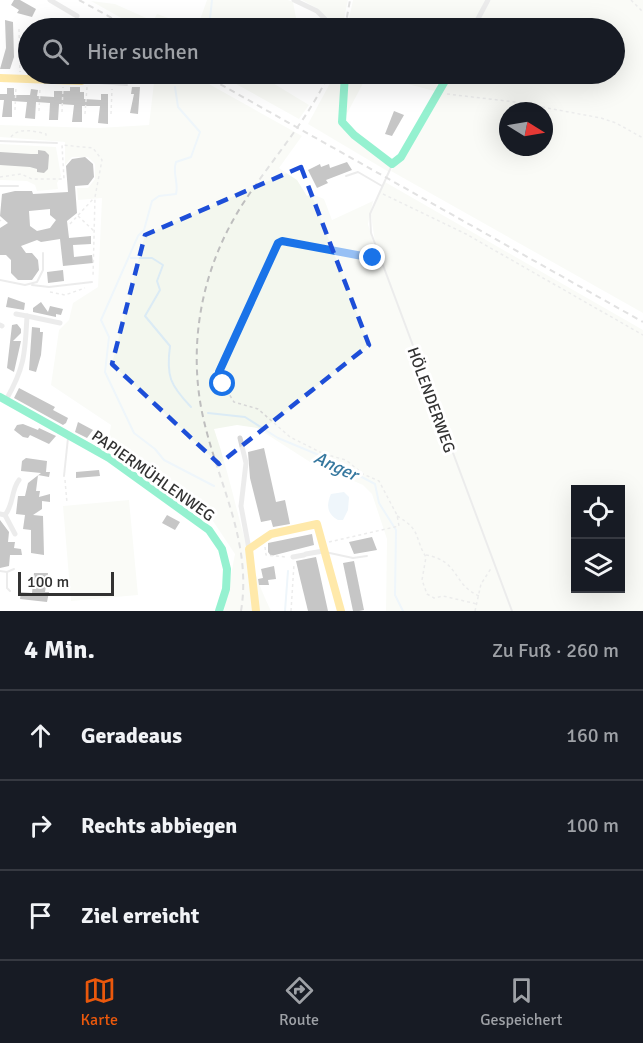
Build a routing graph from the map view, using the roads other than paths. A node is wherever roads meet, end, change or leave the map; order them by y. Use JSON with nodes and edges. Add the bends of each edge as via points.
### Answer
{"nodes":[{"id":1,"x":50,"y":0,"type":"edge"},
{"id":2,"x":294,"y":0,"type":"edge"},
{"id":3,"x":488,"y":0,"type":"edge"},
{"id":4,"x":77,"y":16,"type":"dead end"},
{"id":5,"x":324,"y":18,"type":"edge"},
{"id":6,"x":478,"y":18,"type":"edge"},
{"id":7,"x":0,"y":78,"type":"edge"},
{"id":8,"x":18,"y":79,"type":"edge"},
{"id":9,"x":108,"y":84,"type":"edge"},
{"id":10,"x":344,"y":84,"type":"edge"},
{"id":11,"x":444,"y":84,"type":"edge"},
{"id":12,"x":126,"y":85,"type":"dead end"},
{"id":13,"x":0,"y":141,"type":"edge"},
{"id":14,"x":57,"y":144,"type":"dead end"},
{"id":15,"x":392,"y":164,"type":"junction"},
{"id":16,"x":346,"y":176,"type":"dead end"},
{"id":17,"x":0,"y":186,"type":"edge"},
{"id":18,"x":18,"y":186,"type":"dead end"},
{"id":19,"x":382,"y":186,"type":"junction"},
{"id":20,"x":43,"y":253,"type":"dead end"},
{"id":21,"x":0,"y":280,"type":"edge"},
{"id":22,"x":92,"y":282,"type":"road end"},
{"id":23,"x":32,"y":285,"type":"junction"},
{"id":24,"x":16,"y":314,"type":"dead end"},
{"id":25,"x":27,"y":316,"type":"junction"},
{"id":26,"x":60,"y":323,"type":"dead end"},
{"id":27,"x":3,"y":399,"type":"edge"},
{"id":28,"x":68,"y":435,"type":"junction"},
{"id":29,"x":240,"y":438,"type":"dead end"},
{"id":30,"x":64,"y":476,"type":"road end"},
{"id":31,"x":19,"y":480,"type":"dead end"},
{"id":32,"x":3,"y":514,"type":"edge"},
{"id":33,"x":15,"y":534,"type":"dead end"},
{"id":34,"x":322,"y":547,"type":"junction"},
{"id":35,"x":249,"y":549,"type":"junction"},
{"id":36,"x":367,"y":556,"type":"dead end"},
{"id":37,"x":293,"y":557,"type":"road end"},
{"id":38,"x":14,"y":569,"type":"dead end"},
{"id":39,"x":0,"y":571,"type":"edge"},
{"id":40,"x":7,"y":572,"type":"junction"},
{"id":41,"x":10,"y":591,"type":"dead end"},
{"id":42,"x":219,"y":611,"type":"edge"},
{"id":43,"x":256,"y":611,"type":"edge"},
{"id":44,"x":341,"y":611,"type":"edge"},
{"id":45,"x":512,"y":611,"type":"edge"}],
"edges":[{"from":1,"to":4,"type":"street"},
{"from":2,"to":5,"type":"street"},
{"from":3,"to":6,"type":"street"},
{"from":7,"to":8,"type":"street"},
{"from":9,"to":12,"type":"lane"},
{"from":10,"to":15,"type":"street","via":[[342,122]]},
{"from":11,"to":15,"type":"street","via":[[401,157]]},
{"from":13,"to":14,"type":"lane"},
{"from":15,"to":19,"type":"lane","name":"HÖLENDERWEG"},
{"from":16,"to":19,"type":"lane","via":[[358,172]]},
{"from":17,"to":18,"type":"lane"},
{"from":19,"to":45,"type":"lane","name":"HÖLENDERWEG","via":[[369,224],[378,256]]},
{"from":20,"to":23,"type":"lane","via":[[41,277]]},
{"from":21,"to":23,"type":"lane"},
{"from":22,"to":23,"type":"lane"},
{"from":24,"to":25,"type":"street"},
{"from":25,"to":26,"type":"street"},
{"from":25,"to":27,"type":"street","via":[[23,368]]},
{"from":27,"to":28,"type":"street","name":"PAPIERMÜHLENWEG"},
{"from":28,"to":30,"type":"lane","name":"PAPIERMÜHLENWEG"},
{"from":28,"to":42,"type":"street","name":"PAPIERMÜHLENWEG","via":[[109,458],[215,537],[229,573]]},
{"from":29,"to":35,"type":"street","name":"PAPIERMÜHLENWEG","via":[[246,463],[241,507]]},
{"from":31,"to":32,"type":"street","via":[[10,509]]},
{"from":32,"to":33,"type":"street"},
{"from":34,"to":35,"type":"street","via":[[317,524],[271,534]]},
{"from":34,"to":36,"type":"lane","via":[[353,558]]},
{"from":34,"to":37,"type":"street"},
{"from":34,"to":44,"type":"street","via":[[329,560]]},
{"from":35,"to":43,"type":"street","name":"PAPIERMÜHLENWEG"},
{"from":38,"to":40,"type":"lane"},
{"from":39,"to":40,"type":"lane"},
{"from":40,"to":41,"type":"lane"}]}
